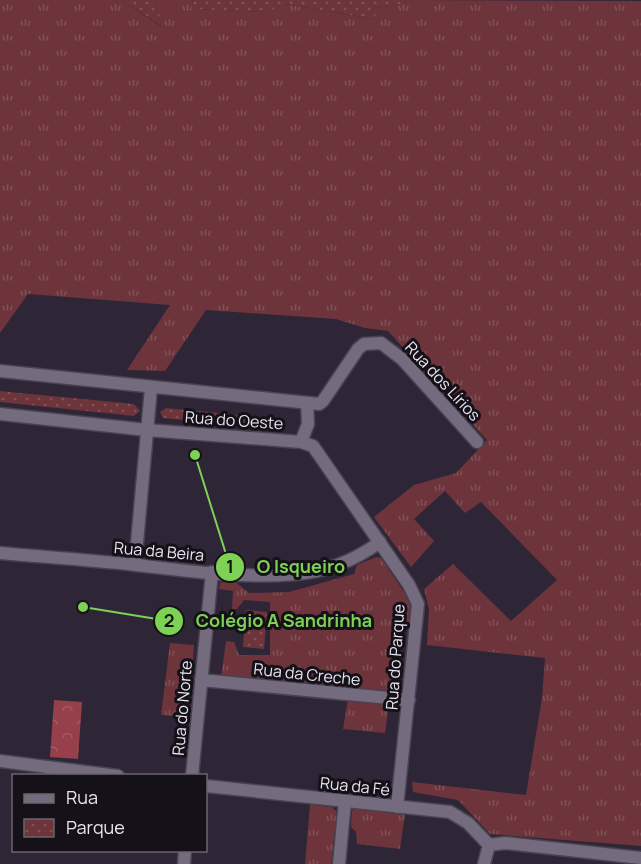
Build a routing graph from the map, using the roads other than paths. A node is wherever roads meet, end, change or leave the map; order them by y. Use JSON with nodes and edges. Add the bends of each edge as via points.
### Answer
{"nodes":[{"id":1,"x":0,"y":371,"type":"edge"},
{"id":2,"x":151,"y":388,"type":"junction"},
{"id":3,"x":307,"y":403,"type":"junction"},
{"id":4,"x":0,"y":414,"type":"edge"},
{"id":5,"x":147,"y":430,"type":"junction"},
{"id":6,"x":302,"y":442,"type":"junction"},
{"id":7,"x":477,"y":442,"type":"dead end"},
{"id":8,"x":380,"y":542,"type":"junction"},
{"id":9,"x":0,"y":553,"type":"edge"},
{"id":10,"x":135,"y":565,"type":"junction"},
{"id":11,"x":212,"y":572,"type":"junction"},
{"id":12,"x":201,"y":680,"type":"junction"},
{"id":13,"x":409,"y":700,"type":"junction"},
{"id":14,"x":0,"y":761,"type":"edge"},
{"id":15,"x":102,"y":774,"type":"edge"},
{"id":16,"x":192,"y":774,"type":"edge"},
{"id":17,"x":207,"y":786,"type":"edge"},
{"id":18,"x":345,"y":801,"type":"junction"},
{"id":19,"x":397,"y":807,"type":"junction"},
{"id":20,"x":489,"y":845,"type":"junction"},
{"id":21,"x":641,"y":858,"type":"edge"},
{"id":22,"x":339,"y":864,"type":"edge"},
{"id":23,"x":484,"y":864,"type":"edge"}],
"edges":[{"from":1,"to":2,"type":"street","name":"Rua do Oeste"},
{"from":2,"to":3,"type":"street","name":"Rua do Oeste"},
{"from":2,"to":5,"type":"street"},
{"from":3,"to":6,"type":"street","name":"Rua do Oeste","via":[[308,424]]},
{"from":3,"to":7,"type":"street","name":"Rua dos Lírios","via":[[323,401],[364,344],[381,343],[402,359]]},
{"from":4,"to":5,"type":"street","name":"Rua do Oeste"},
{"from":5,"to":6,"type":"street","name":"Rua do Oeste"},
{"from":5,"to":10,"type":"street"},
{"from":6,"to":8,"type":"street","name":"Rua do Parque","via":[[317,451]]},
{"from":8,"to":11,"type":"street","name":"Rua da Beira","via":[[353,558],[311,572]]},
{"from":8,"to":13,"type":"street","name":"Rua do Parque","via":[[418,604]]},
{"from":9,"to":10,"type":"street","name":"Rua da Beira"},
{"from":10,"to":11,"type":"street","name":"Rua da Beira"},
{"from":11,"to":12,"type":"street","name":"Rua do Norte"},
{"from":12,"to":13,"type":"street","name":"Rua da Creche"},
{"from":12,"to":16,"type":"street","name":"Rua do Norte"},
{"from":13,"to":19,"type":"street","name":"Rua do Parque"},
{"from":14,"to":15,"type":"street"},
{"from":17,"to":18,"type":"street","name":"Rua da Fé"},
{"from":18,"to":19,"type":"street","name":"Rua da Fé"},
{"from":18,"to":22,"type":"street"},
{"from":19,"to":20,"type":"street","name":"Rua da Fé","via":[[450,812],[468,823]]},
{"from":20,"to":21,"type":"street","via":[[505,843]]},
{"from":20,"to":23,"type":"street"}]}
